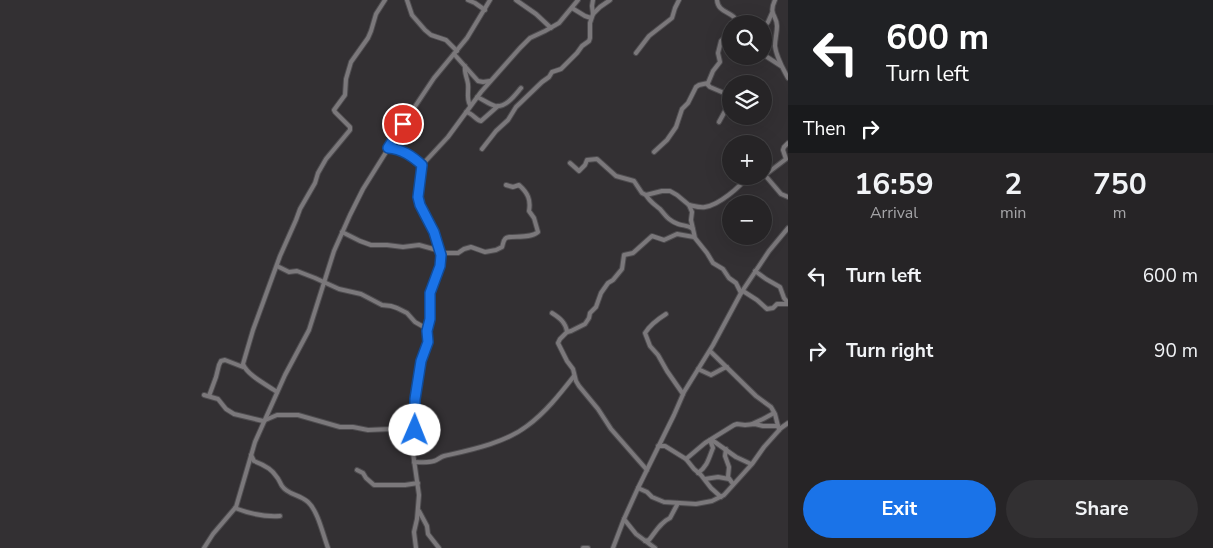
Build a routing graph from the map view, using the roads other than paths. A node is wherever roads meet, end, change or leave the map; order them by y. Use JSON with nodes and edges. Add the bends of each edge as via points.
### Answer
{"nodes":[{"id":1,"x":385,"y":0,"type":"edge"},
{"id":2,"x":407,"y":0,"type":"edge"},
{"id":3,"x":468,"y":0,"type":"edge"},
{"id":4,"x":490,"y":0,"type":"edge"},
{"id":5,"x":516,"y":0,"type":"edge"},
{"id":6,"x":578,"y":0,"type":"edge"},
{"id":7,"x":593,"y":0,"type":"edge"},
{"id":8,"x":610,"y":0,"type":"edge"},
{"id":9,"x":679,"y":0,"type":"edge"},
{"id":10,"x":717,"y":0,"type":"edge"},
{"id":11,"x":775,"y":0,"type":"edge"},
{"id":12,"x":572,"y":8,"type":"junction"},
{"id":13,"x":485,"y":10,"type":"junction"},
{"id":14,"x":772,"y":13,"type":"joint"},
{"id":15,"x":731,"y":15,"type":"edge"},
{"id":16,"x":592,"y":16,"type":"junction"},
{"id":17,"x":551,"y":28,"type":"junction"},
{"id":18,"x":722,"y":40,"type":"edge"},
{"id":19,"x":455,"y":52,"type":"junction"},
{"id":20,"x":636,"y":53,"type":"dead end"},
{"id":21,"x":772,"y":60,"type":"edge"},
{"id":22,"x":465,"y":66,"type":"junction"},
{"id":23,"x":782,"y":67,"type":"junction"},
{"id":24,"x":787,"y":73,"type":"edge"},
{"id":25,"x":788,"y":78,"type":"edge"},
{"id":26,"x":491,"y":80,"type":"junction"},
{"id":27,"x":707,"y":84,"type":"junction"},
{"id":28,"x":521,"y":88,"type":"dead end"},
{"id":29,"x":722,"y":92,"type":"edge"},
{"id":30,"x":477,"y":96,"type":"junction"},
{"id":31,"x":470,"y":105,"type":"junction"},
{"id":32,"x":498,"y":106,"type":"junction"},
{"id":33,"x":466,"y":112,"type":"junction"},
{"id":34,"x":722,"y":116,"type":"edge"},
{"id":35,"x":719,"y":122,"type":"dead end"},
{"id":36,"x":788,"y":143,"type":"edge"},
{"id":37,"x":388,"y":148,"type":"junction"},
{"id":38,"x":482,"y":149,"type":"dead end"},
{"id":39,"x":654,"y":152,"type":"dead end"},
{"id":40,"x":570,"y":163,"type":"dead end"},
{"id":41,"x":422,"y":165,"type":"junction"},
{"id":42,"x":772,"y":169,"type":"edge"},
{"id":43,"x":772,"y":183,"type":"edge"},
{"id":44,"x":506,"y":185,"type":"dead end"},
{"id":45,"x":740,"y":185,"type":"edge"},
{"id":46,"x":646,"y":195,"type":"junction"},
{"id":47,"x":788,"y":197,"type":"edge"},
{"id":48,"x":689,"y":205,"type":"junction"},
{"id":49,"x":788,"y":228,"type":"edge"},
{"id":50,"x":693,"y":230,"type":"junction"},
{"id":51,"x":342,"y":232,"type":"junction"},
{"id":52,"x":694,"y":237,"type":"junction"},
{"id":53,"x":441,"y":253,"type":"junction"},
{"id":54,"x":277,"y":266,"type":"junction"},
{"id":55,"x":756,"y":271,"type":"junction"},
{"id":56,"x":324,"y":281,"type":"junction"},
{"id":57,"x":737,"y":284,"type":"junction"},
{"id":58,"x":746,"y":286,"type":"junction"},
{"id":59,"x":742,"y":292,"type":"junction"},
{"id":60,"x":788,"y":303,"type":"edge"},
{"id":61,"x":552,"y":313,"type":"dead end"},
{"id":62,"x":666,"y":314,"type":"dead end"},
{"id":63,"x":429,"y":326,"type":"junction"},
{"id":64,"x":567,"y":332,"type":"junction"},
{"id":65,"x":710,"y":351,"type":"junction"},
{"id":66,"x":243,"y":367,"type":"junction"},
{"id":67,"x":698,"y":368,"type":"junction"},
{"id":68,"x":727,"y":368,"type":"junction"},
{"id":69,"x":574,"y":376,"type":"junction"},
{"id":70,"x":277,"y":392,"type":"junction"},
{"id":71,"x":683,"y":394,"type":"junction"},
{"id":72,"x":774,"y":413,"type":"junction"},
{"id":73,"x":264,"y":420,"type":"junction"},
{"id":74,"x":788,"y":422,"type":"edge"},
{"id":75,"x":751,"y":424,"type":"junction"},
{"id":76,"x":778,"y":428,"type":"junction"},
{"id":77,"x":413,"y":439,"type":"junction"},
{"id":78,"x":711,"y":440,"type":"junction"},
{"id":79,"x":658,"y":446,"type":"junction"},
{"id":80,"x":726,"y":449,"type":"junction"},
{"id":81,"x":251,"y":455,"type":"junction"},
{"id":82,"x":686,"y":459,"type":"junction"},
{"id":83,"x":414,"y":462,"type":"junction"},
{"id":84,"x":751,"y":464,"type":"junction"},
{"id":85,"x":357,"y":470,"type":"dead end"},
{"id":86,"x":647,"y":470,"type":"junction"},
{"id":87,"x":698,"y":472,"type":"junction"},
{"id":88,"x":705,"y":479,"type":"junction"},
{"id":89,"x":729,"y":479,"type":"junction"},
{"id":90,"x":418,"y":483,"type":"junction"},
{"id":91,"x":733,"y":484,"type":"junction"},
{"id":92,"x":638,"y":488,"type":"junction"},
{"id":93,"x":721,"y":497,"type":"junction"},
{"id":94,"x":678,"y":503,"type":"junction"},
{"id":95,"x":235,"y":508,"type":"junction"},
{"id":96,"x":418,"y":508,"type":"junction"},
{"id":97,"x":280,"y":516,"type":"dead end"},
{"id":98,"x":624,"y":519,"type":"junction"},
{"id":99,"x":645,"y":541,"type":"junction"},
{"id":100,"x":204,"y":548,"type":"edge"},
{"id":101,"x":328,"y":548,"type":"edge"},
{"id":102,"x":416,"y":548,"type":"edge"},
{"id":103,"x":439,"y":548,"type":"edge"},
{"id":104,"x":583,"y":548,"type":"edge"},
{"id":105,"x":588,"y":548,"type":"edge"},
{"id":106,"x":613,"y":548,"type":"edge"},
{"id":107,"x":655,"y":548,"type":"edge"}],
"edges":[{"from":1,"to":54,"type":"street","via":[[368,38],[351,62],[345,95],[334,110],[350,130],[322,166],[300,208]]},
{"from":2,"to":19,"type":"street","via":[[412,14],[425,30],[446,40]]},
{"from":3,"to":13,"type":"street"},
{"from":4,"to":13,"type":"street"},
{"from":5,"to":17,"type":"street"},
{"from":6,"to":12,"type":"street"},
{"from":7,"to":16,"type":"street"},
{"from":8,"to":16,"type":"street"},
{"from":9,"to":20,"type":"street","via":[[672,18],[649,36]]},
{"from":10,"to":15,"type":"street","via":[[719,8]]},
{"from":11,"to":14,"type":"street"},
{"from":12,"to":16,"type":"street","via":[[585,16]]},
{"from":12,"to":17,"type":"street"},
{"from":13,"to":19,"type":"street"},
{"from":14,"to":23,"type":"street","via":[[777,25],[776,48]]},
{"from":16,"to":38,"type":"street","via":[[589,41],[516,107]]},
{"from":17,"to":26,"type":"street","via":[[528,40]]},
{"from":18,"to":27,"type":"street","via":[[718,53],[720,62]]},
{"from":19,"to":22,"type":"street"},
{"from":19,"to":37,"type":"street"},
{"from":21,"to":23,"type":"street"},
{"from":22,"to":26,"type":"street","via":[[478,81]]},
{"from":22,"to":31,"type":"street"},
{"from":23,"to":24,"type":"street"},
{"from":24,"to":25,"type":"street"},
{"from":26,"to":30,"type":"street"},
{"from":27,"to":29,"type":"street"},
{"from":27,"to":39,"type":"street","via":[[696,87],[682,109],[676,127]]},
{"from":28,"to":32,"type":"street","via":[[509,101]]},
{"from":30,"to":31,"type":"street"},
{"from":30,"to":32,"type":"street"},
{"from":31,"to":33,"type":"street"},
{"from":32,"to":33,"type":"street","via":[[481,121]]},
{"from":33,"to":41,"type":"street"},
{"from":34,"to":35,"type":"street"},
{"from":36,"to":42,"type":"street","via":[[783,150],[786,159]]},
{"from":37,"to":41,"type":"street","via":[[401,151]]},
{"from":37,"to":51,"type":"street"},
{"from":40,"to":46,"type":"street","via":[[579,171],[587,160],[598,159],[618,177],[634,181]]},
{"from":41,"to":53,"type":"street","via":[[418,197]]},
{"from":43,"to":47,"type":"street"},
{"from":44,"to":53,"type":"street","via":[[519,185],[528,196],[529,211],[538,233],[520,238],[508,237],[502,248],[496,250],[484,252],[471,247],[458,253]]},
{"from":45,"to":48,"type":"street","via":[[716,203],[704,207]]},
{"from":46,"to":48,"type":"street","via":[[670,191]]},
{"from":46,"to":50,"type":"street","via":[[669,219]]},
{"from":48,"to":50,"type":"street"},
{"from":49,"to":55,"type":"street"},
{"from":50,"to":52,"type":"street"},
{"from":51,"to":53,"type":"street","via":[[371,245],[419,245]]},
{"from":51,"to":56,"type":"street"},
{"from":52,"to":57,"type":"street","via":[[713,263]]},
{"from":52,"to":64,"type":"street","via":[[677,234],[664,240],[652,236],[634,253],[624,255],[622,269],[608,283],[585,324]]},
{"from":53,"to":63,"type":"street","via":[[440,266],[430,292]]},
{"from":54,"to":56,"type":"street"},
{"from":54,"to":66,"type":"street"},
{"from":55,"to":58,"type":"street"},
{"from":55,"to":60,"type":"street","via":[[780,287]]},
{"from":56,"to":63,"type":"street","via":[[397,308],[414,322]]},
{"from":56,"to":70,"type":"street","via":[[309,330]]},
{"from":57,"to":58,"type":"street"},
{"from":57,"to":59,"type":"street"},
{"from":58,"to":59,"type":"street"},
{"from":59,"to":60,"type":"street","via":[[767,309]]},
{"from":59,"to":65,"type":"street"},
{"from":61,"to":64,"type":"street","via":[[564,323]]},
{"from":62,"to":71,"type":"street","via":[[645,333],[650,346]]},
{"from":63,"to":77,"type":"street","via":[[415,399]]},
{"from":64,"to":69,"type":"street","via":[[559,345]]},
{"from":65,"to":67,"type":"street"},
{"from":65,"to":68,"type":"street"},
{"from":66,"to":70,"type":"street"},
{"from":66,"to":73,"type":"street","via":[[221,361],[206,396],[218,400],[234,414]]},
{"from":67,"to":68,"type":"street","via":[[711,375]]},
{"from":67,"to":71,"type":"street"},
{"from":68,"to":72,"type":"street","via":[[771,406]]},
{"from":69,"to":83,"type":"street","via":[[550,405],[524,428],[468,451],[432,462]]},
{"from":69,"to":86,"type":"street","via":[[611,429]]},
{"from":70,"to":73,"type":"street"},
{"from":71,"to":79,"type":"street"},
{"from":72,"to":75,"type":"street"},
{"from":72,"to":76,"type":"street"},
{"from":73,"to":77,"type":"street","via":[[298,415],[340,427],[391,429]]},
{"from":73,"to":81,"type":"street"},
{"from":74,"to":76,"type":"street"},
{"from":75,"to":76,"type":"street"},
{"from":75,"to":78,"type":"street","via":[[734,425]]},
{"from":76,"to":84,"type":"street"},
{"from":77,"to":83,"type":"street"},
{"from":78,"to":80,"type":"street"},
{"from":78,"to":82,"type":"street"},
{"from":78,"to":87,"type":"street","via":[[714,448],[710,459]]},
{"from":79,"to":82,"type":"street","via":[[665,446]]},
{"from":79,"to":86,"type":"street"},
{"from":80,"to":84,"type":"street"},
{"from":80,"to":89,"type":"street"},
{"from":81,"to":95,"type":"street"},
{"from":81,"to":101,"type":"street","via":[[254,461],[275,473],[291,494],[312,506]]},
{"from":82,"to":87,"type":"street"},
{"from":83,"to":90,"type":"street"},
{"from":84,"to":91,"type":"street"},
{"from":85,"to":90,"type":"street","via":[[375,485]]},
{"from":86,"to":92,"type":"street"},
{"from":87,"to":88,"type":"street"},
{"from":88,"to":89,"type":"street"},
{"from":88,"to":93,"type":"street"},
{"from":89,"to":91,"type":"street"},
{"from":90,"to":96,"type":"street"},
{"from":91,"to":93,"type":"street"},
{"from":92,"to":94,"type":"street","via":[[660,502]]},
{"from":92,"to":98,"type":"street"},
{"from":93,"to":94,"type":"street","via":[[698,504]]},
{"from":94,"to":99,"type":"street","via":[[670,518]]},
{"from":95,"to":97,"type":"street","via":[[251,514]]},
{"from":95,"to":100,"type":"street"},
{"from":96,"to":102,"type":"street","via":[[414,532]]},
{"from":96,"to":103,"type":"street","via":[[428,534]]},
{"from":98,"to":99,"type":"street"},
{"from":98,"to":106,"type":"street"},
{"from":99,"to":107,"type":"street"},
{"from":104,"to":105,"type":"street"}]}
